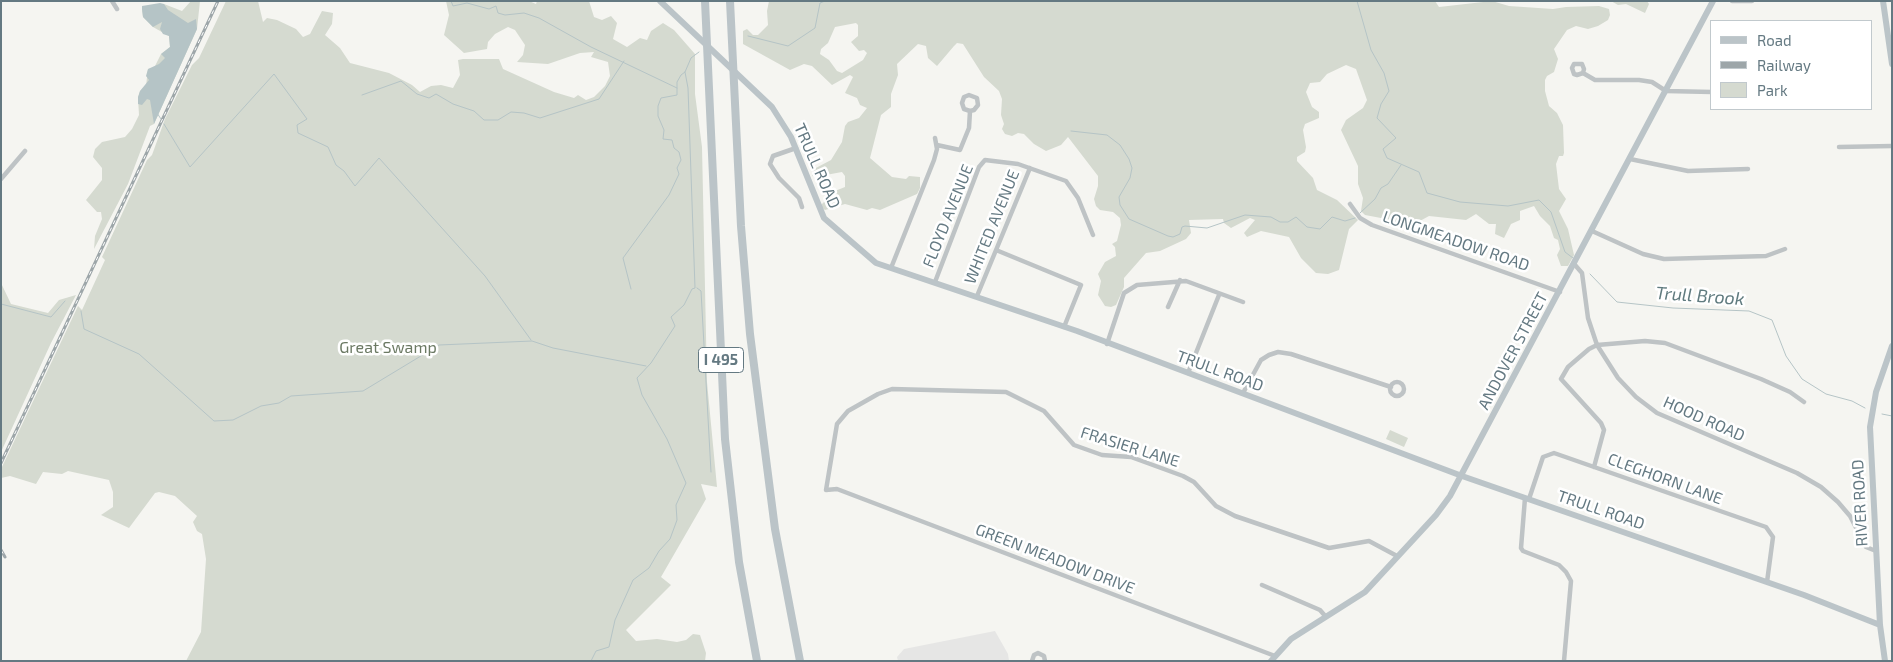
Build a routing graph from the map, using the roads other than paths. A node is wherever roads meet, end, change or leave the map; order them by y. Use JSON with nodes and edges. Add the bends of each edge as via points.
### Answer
{"nodes":[{"id":1,"x":112,"y":1,"type":"edge"},
{"id":2,"x":660,"y":1,"type":"edge"},
{"id":3,"x":705,"y":1,"type":"edge"},
{"id":4,"x":730,"y":1,"type":"edge"},
{"id":5,"x":1714,"y":1,"type":"edge"},
{"id":6,"x":1732,"y":1,"type":"edge"},
{"id":7,"x":1752,"y":1,"type":"edge"},
{"id":8,"x":1883,"y":1,"type":"edge"},
{"id":9,"x":117,"y":9,"type":"dead end"},
{"id":10,"x":1892,"y":64,"type":"edge"},
{"id":11,"x":1583,"y":73,"type":"dead end"},
{"id":12,"x":1666,"y":91,"type":"junction"},
{"id":13,"x":1710,"y":92,"type":"edge"},
{"id":14,"x":970,"y":111,"type":"dead end"},
{"id":15,"x":935,"y":138,"type":"dead end"},
{"id":16,"x":938,"y":145,"type":"junction"},
{"id":17,"x":1892,"y":146,"type":"edge"},
{"id":18,"x":1839,"y":147,"type":"dead end"},
{"id":19,"x":796,"y":148,"type":"junction"},
{"id":20,"x":25,"y":151,"type":"dead end"},
{"id":21,"x":1630,"y":159,"type":"junction"},
{"id":22,"x":1030,"y":168,"type":"junction"},
{"id":23,"x":1748,"y":169,"type":"dead end"},
{"id":24,"x":1,"y":179,"type":"edge"},
{"id":25,"x":1350,"y":204,"type":"dead end"},
{"id":26,"x":802,"y":207,"type":"dead end"},
{"id":27,"x":1592,"y":231,"type":"junction"},
{"id":28,"x":1093,"y":235,"type":"dead end"},
{"id":29,"x":1785,"y":249,"type":"dead end"},
{"id":30,"x":996,"y":250,"type":"junction"},
{"id":31,"x":1575,"y":265,"type":"junction"},
{"id":32,"x":891,"y":268,"type":"junction"},
{"id":33,"x":1180,"y":280,"type":"junction"},
{"id":34,"x":934,"y":282,"type":"junction"},
{"id":35,"x":1560,"y":292,"type":"junction"},
{"id":36,"x":1219,"y":295,"type":"junction"},
{"id":37,"x":977,"y":296,"type":"junction"},
{"id":38,"x":1243,"y":302,"type":"dead end"},
{"id":39,"x":1168,"y":307,"type":"dead end"},
{"id":40,"x":1064,"y":327,"type":"junction"},
{"id":41,"x":1106,"y":344,"type":"junction"},
{"id":42,"x":1597,"y":345,"type":"junction"},
{"id":43,"x":1892,"y":346,"type":"edge"},
{"id":44,"x":1188,"y":374,"type":"junction"},
{"id":45,"x":1391,"y":387,"type":"dead end"},
{"id":46,"x":1243,"y":393,"type":"junction"},
{"id":47,"x":1804,"y":402,"type":"dead end"},
{"id":48,"x":1594,"y":467,"type":"junction"},
{"id":49,"x":1462,"y":476,"type":"junction"},
{"id":50,"x":826,"y":490,"type":"joint"},
{"id":51,"x":1527,"y":498,"type":"junction"},
{"id":52,"x":1876,"y":551,"type":"junction"},
{"id":53,"x":1397,"y":556,"type":"junction"},
{"id":54,"x":1767,"y":582,"type":"junction"},
{"id":55,"x":1262,"y":585,"type":"dead end"},
{"id":56,"x":1326,"y":617,"type":"junction"},
{"id":57,"x":1880,"y":625,"type":"junction"},
{"id":58,"x":1273,"y":658,"type":"edge"},
{"id":59,"x":757,"y":661,"type":"edge"},
{"id":60,"x":800,"y":661,"type":"edge"},
{"id":61,"x":1032,"y":661,"type":"edge"},
{"id":62,"x":1045,"y":661,"type":"edge"},
{"id":63,"x":1564,"y":661,"type":"edge"},
{"id":64,"x":1885,"y":661,"type":"edge"}],
"edges":[{"from":1,"to":9,"type":"street"},
{"from":2,"to":19,"type":"street","name":"TRULL ROAD","via":[[772,107]]},
{"from":3,"to":59,"type":"highway","number":"I 495","via":[[726,448],[738,562]]},
{"from":4,"to":60,"type":"highway","number":"I 495","via":[[741,226],[750,334],[776,528]]},
{"from":5,"to":12,"type":"street","name":"ANDOVER STREET"},
{"from":6,"to":7,"type":"street"},
{"from":8,"to":10,"type":"street"},
{"from":11,"to":12,"type":"street","via":[[1600,80],[1646,81]]},
{"from":12,"to":13,"type":"street"},
{"from":12,"to":21,"type":"street","name":"ANDOVER STREET"},
{"from":14,"to":16,"type":"street","via":[[969,128],[960,150]]},
{"from":15,"to":16,"type":"street"},
{"from":16,"to":32,"type":"street"},
{"from":17,"to":18,"type":"street"},
{"from":19,"to":26,"type":"street","via":[[773,156],[770,164],[798,197]]},
{"from":19,"to":32,"type":"street","name":"TRULL ROAD","via":[[817,204],[827,221],[870,259]]},
{"from":20,"to":24,"type":"street"},
{"from":21,"to":23,"type":"street","via":[[1688,171]]},
{"from":21,"to":27,"type":"street","name":"ANDOVER STREET"},
{"from":22,"to":28,"type":"street","via":[[1071,185]]},
{"from":22,"to":30,"type":"street","name":"WHITED AVENUE"},
{"from":22,"to":34,"type":"street","name":"FLOYD AVENUE","via":[[985,160],[979,167]]},
{"from":25,"to":35,"type":"street","name":"LONGMEADOW ROAD","via":[[1360,218],[1372,225]]},
{"from":27,"to":29,"type":"street","via":[[1643,254],[1664,259],[1766,256]]},
{"from":27,"to":31,"type":"street","name":"ANDOVER STREET"},
{"from":30,"to":37,"type":"street","name":"WHITED AVENUE"},
{"from":30,"to":40,"type":"street","via":[[1081,285]]},
{"from":31,"to":35,"type":"street","name":"ANDOVER STREET"},
{"from":31,"to":42,"type":"street","name":"HOOD ROAD","via":[[1582,273],[1588,318]]},
{"from":32,"to":34,"type":"street","name":"TRULL ROAD"},
{"from":33,"to":36,"type":"street"},
{"from":33,"to":39,"type":"street"},
{"from":33,"to":41,"type":"street","via":[[1137,285],[1126,291]]},
{"from":34,"to":37,"type":"street","name":"TRULL ROAD"},
{"from":35,"to":49,"type":"street","name":"ANDOVER STREET"},
{"from":36,"to":38,"type":"street"},
{"from":36,"to":44,"type":"street"},
{"from":37,"to":40,"type":"street","name":"TRULL ROAD"},
{"from":40,"to":41,"type":"street","name":"TRULL ROAD"},
{"from":41,"to":44,"type":"street","name":"TRULL ROAD"},
{"from":42,"to":47,"type":"street","via":[[1645,340],[1665,342],[1769,382]]},
{"from":42,"to":48,"type":"street","via":[[1575,361],[1561,379],[1604,430]]},
{"from":42,"to":52,"type":"street","name":"HOOD ROAD","via":[[1618,378],[1646,406],[1680,424],[1797,473],[1821,487],[1850,516],[1866,547]]},
{"from":43,"to":52,"type":"street","name":"RIVER ROAD","via":[[1876,392],[1870,427]]},
{"from":44,"to":46,"type":"street","name":"TRULL ROAD"},
{"from":45,"to":46,"type":"street","via":[[1278,352],[1261,360]]},
{"from":46,"to":49,"type":"street","name":"TRULL ROAD"},
{"from":48,"to":51,"type":"street","name":"CLEGHORN LANE","via":[[1554,453],[1546,454]]},
{"from":48,"to":54,"type":"street","name":"CLEGHORN LANE","via":[[1766,527],[1773,537]]},
{"from":49,"to":51,"type":"street","name":"TRULL ROAD"},
{"from":49,"to":53,"type":"street","name":"ANDOVER STREET","via":[[1436,515]]},
{"from":50,"to":53,"type":"street","name":"FRASIER LANE","via":[[835,428],[840,419],[878,394],[904,389],[1000,391],[1044,411],[1074,445],[1102,455],[1130,457],[1183,476],[1194,482],[1216,506],[1235,516],[1329,548],[1369,541]]},
{"from":50,"to":58,"type":"street","name":"GREEN MEADOW DRIVE","via":[[837,489]]},
{"from":51,"to":54,"type":"street","name":"TRULL ROAD"},
{"from":51,"to":63,"type":"street","via":[[1520,548],[1559,565],[1571,581]]},
{"from":52,"to":57,"type":"street","name":"RIVER ROAD"},
{"from":53,"to":56,"type":"street","name":"ANDOVER STREET","via":[[1365,592]]},
{"from":54,"to":57,"type":"street","name":"TRULL ROAD"},
{"from":55,"to":56,"type":"street","via":[[1320,610]]},
{"from":56,"to":58,"type":"street","name":"ANDOVER STREET","via":[[1291,638]]},
{"from":57,"to":64,"type":"street","name":"RIVER ROAD"},
{"from":61,"to":62,"type":"street","via":[[1038,653],[1044,656]]}]}
